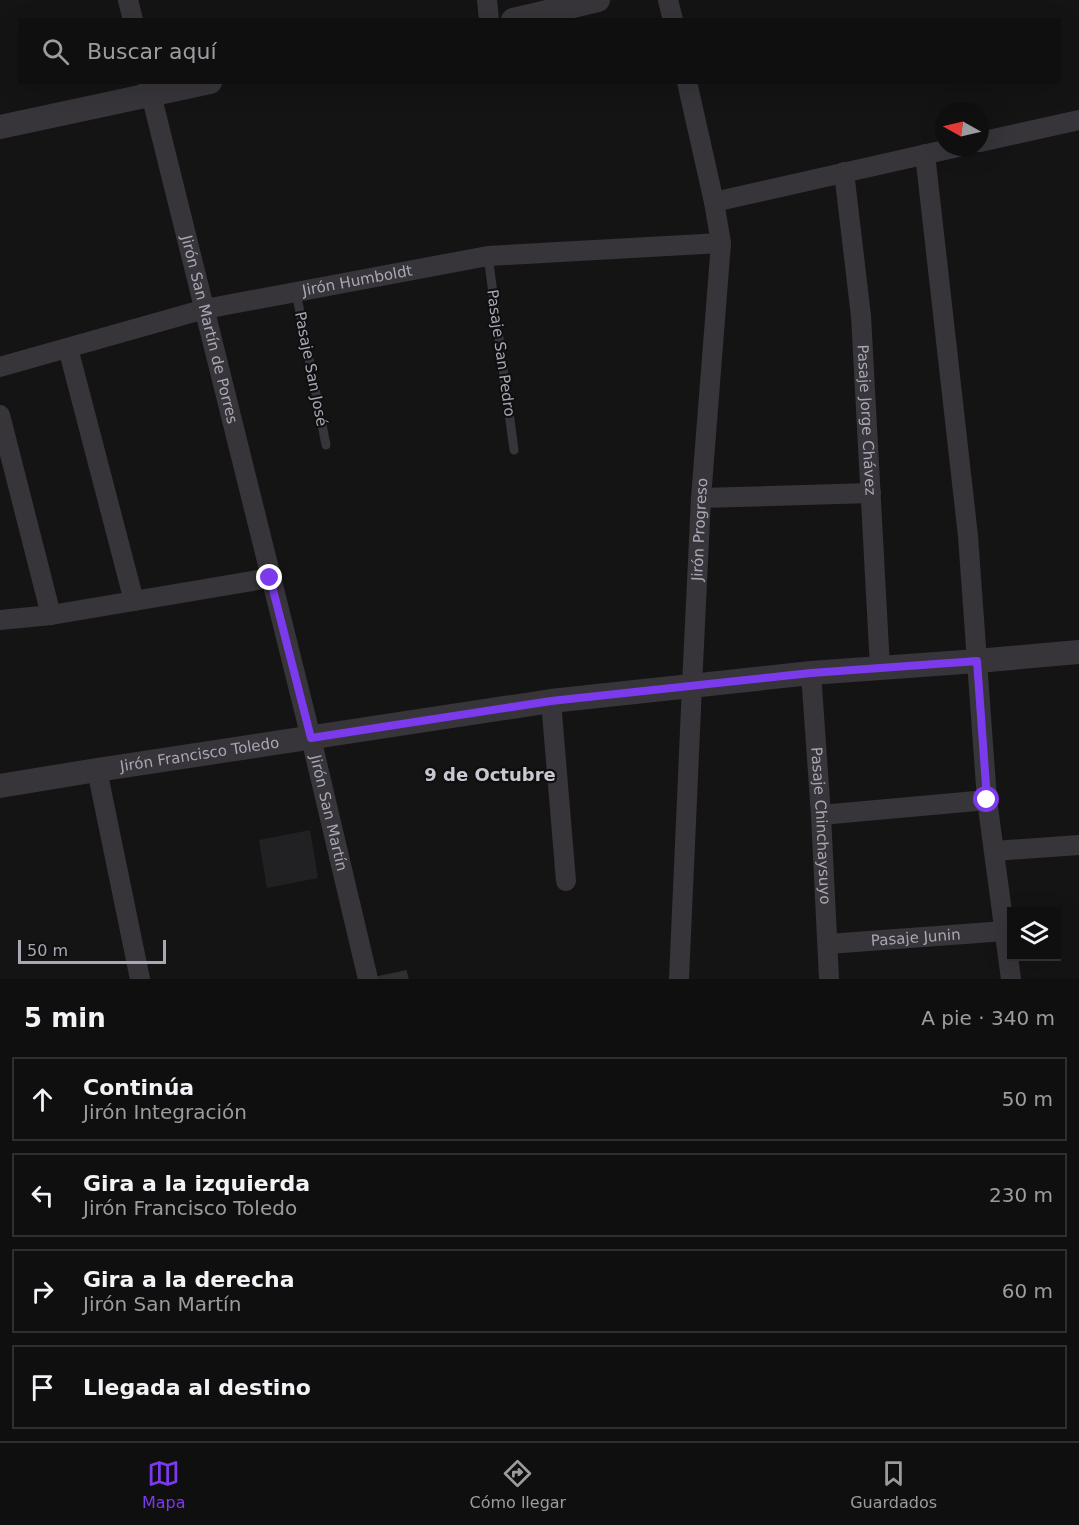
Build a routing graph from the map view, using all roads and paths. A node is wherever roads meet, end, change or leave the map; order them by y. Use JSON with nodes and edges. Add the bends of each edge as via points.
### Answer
{"nodes":[{"id":1,"x":128,"y":0,"type":"edge"},
{"id":2,"x":487,"y":0,"type":"edge"},
{"id":3,"x":598,"y":0,"type":"edge"},
{"id":4,"x":668,"y":0,"type":"edge"},
{"id":5,"x":132,"y":18,"type":"edge"},
{"id":6,"x":489,"y":18,"type":"edge"},
{"id":7,"x":522,"y":18,"type":"edge"},
{"id":8,"x":672,"y":18,"type":"edge"},
{"id":9,"x":193,"y":84,"type":"edge"},
{"id":10,"x":687,"y":84,"type":"edge"},
{"id":11,"x":150,"y":89,"type":"edge"},
{"id":12,"x":1079,"y":120,"type":"edge"},
{"id":13,"x":0,"y":128,"type":"edge"},
{"id":14,"x":989,"y":140,"type":"edge"},
{"id":15,"x":935,"y":152,"type":"edge"},
{"id":16,"x":925,"y":154,"type":"junction"},
{"id":17,"x":844,"y":172,"type":"junction"},
{"id":18,"x":714,"y":202,"type":"junction"},
{"id":19,"x":721,"y":243,"type":"junction"},
{"id":20,"x":488,"y":256,"type":"junction"},
{"id":21,"x":296,"y":292,"type":"junction"},
{"id":22,"x":205,"y":309,"type":"junction"},
{"id":23,"x":68,"y":348,"type":"junction"},
{"id":24,"x":0,"y":367,"type":"edge"},
{"id":25,"x":0,"y":414,"type":"edge"},
{"id":26,"x":326,"y":445,"type":"dead end"},
{"id":27,"x":514,"y":450,"type":"dead end"},
{"id":28,"x":871,"y":493,"type":"junction"},
{"id":29,"x":701,"y":498,"type":"junction"},
{"id":30,"x":270,"y":578,"type":"junction"},
{"id":31,"x":134,"y":601,"type":"junction"},
{"id":32,"x":51,"y":615,"type":"junction"},
{"id":33,"x":0,"y":620,"type":"edge"},
{"id":34,"x":1079,"y":652,"type":"edge"},
{"id":35,"x":977,"y":661,"type":"junction"},
{"id":36,"x":880,"y":668,"type":"junction"},
{"id":37,"x":811,"y":673,"type":"junction"},
{"id":38,"x":692,"y":686,"type":"junction"},
{"id":39,"x":551,"y":701,"type":"junction"},
{"id":40,"x":311,"y":738,"type":"junction"},
{"id":41,"x":98,"y":770,"type":"junction"},
{"id":42,"x":0,"y":786,"type":"edge"},
{"id":43,"x":987,"y":800,"type":"junction"},
{"id":44,"x":821,"y":815,"type":"junction"},
{"id":45,"x":1079,"y":845,"type":"edge"},
{"id":46,"x":994,"y":851,"type":"junction"},
{"id":47,"x":566,"y":881,"type":"dead end"},
{"id":48,"x":1005,"y":931,"type":"junction"},
{"id":49,"x":828,"y":944,"type":"junction"},
{"id":50,"x":140,"y":979,"type":"edge"},
{"id":51,"x":368,"y":979,"type":"edge"},
{"id":52,"x":679,"y":979,"type":"edge"},
{"id":53,"x":830,"y":979,"type":"edge"},
{"id":54,"x":1011,"y":979,"type":"edge"}],
"edges":[{"from":1,"to":5,"type":"street"},
{"from":2,"to":6,"type":"street"},
{"from":3,"to":7,"type":"street"},
{"from":4,"to":8,"type":"street"},
{"from":9,"to":11,"type":"street"},
{"from":10,"to":18,"type":"street","name":"Jirón Progreso"},
{"from":11,"to":13,"type":"street"},
{"from":11,"to":22,"type":"street","name":"Jirón San Martín de Porres"},
{"from":12,"to":14,"type":"street"},
{"from":15,"to":16,"type":"street"},
{"from":16,"to":17,"type":"street"},
{"from":16,"to":35,"type":"street","via":[[968,536]]},
{"from":17,"to":18,"type":"street"},
{"from":17,"to":28,"type":"street","name":"Pasaje Jorge Chávez","via":[[861,316]]},
{"from":18,"to":19,"type":"street","name":"Jirón Progreso"},
{"from":19,"to":20,"type":"street","name":"Jirón Humboldt"},
{"from":19,"to":29,"type":"street","name":"Jirón Progreso"},
{"from":20,"to":21,"type":"street","name":"Jirón Humboldt"},
{"from":20,"to":27,"type":"lane","name":"Pasaje San Pedro"},
{"from":21,"to":22,"type":"street","name":"Jirón Humboldt"},
{"from":21,"to":26,"type":"lane","name":"Pasaje San José"},
{"from":22,"to":23,"type":"street","name":"Jirón Humboldt"},
{"from":22,"to":30,"type":"street","name":"Jirón San Martín de Porres"},
{"from":23,"to":24,"type":"street","name":"Jirón Humboldt"},
{"from":23,"to":31,"type":"street"},
{"from":25,"to":32,"type":"street"},
{"from":28,"to":29,"type":"street"},
{"from":28,"to":36,"type":"street","name":"Pasaje Jorge Chávez"},
{"from":29,"to":38,"type":"street","name":"Jirón Progreso"},
{"from":30,"to":31,"type":"street"},
{"from":30,"to":40,"type":"street","name":"Jirón San Martín"},
{"from":31,"to":32,"type":"street"},
{"from":32,"to":33,"type":"street"},
{"from":34,"to":35,"type":"street","name":"Jirón Francisco Toledo"},
{"from":35,"to":36,"type":"street","name":"Jirón Francisco Toledo"},
{"from":35,"to":43,"type":"street"},
{"from":36,"to":37,"type":"street","name":"Jirón Francisco Toledo"},
{"from":37,"to":38,"type":"street","name":"Jirón Francisco Toledo"},
{"from":37,"to":44,"type":"street","name":"Pasaje Chinchaysuyo"},
{"from":38,"to":39,"type":"street","name":"Jirón Francisco Toledo"},
{"from":38,"to":52,"type":"street","name":"Jirón Progreso"},
{"from":39,"to":40,"type":"street","name":"Jirón Francisco Toledo"},
{"from":39,"to":47,"type":"street"},
{"from":40,"to":41,"type":"street","name":"Jirón Francisco Toledo"},
{"from":40,"to":51,"type":"street","name":"Jirón San Martín"},
{"from":41,"to":42,"type":"street","name":"Jirón Francisco Toledo"},
{"from":41,"to":50,"type":"street"},
{"from":43,"to":44,"type":"street"},
{"from":43,"to":46,"type":"street"},
{"from":44,"to":49,"type":"street","name":"Pasaje Chinchaysuyo"},
{"from":45,"to":46,"type":"street"},
{"from":46,"to":48,"type":"street"},
{"from":48,"to":49,"type":"street","name":"Pasaje Junin"},
{"from":48,"to":54,"type":"street"},
{"from":49,"to":53,"type":"street","name":"Pasaje Chinchaysuyo"}]}
